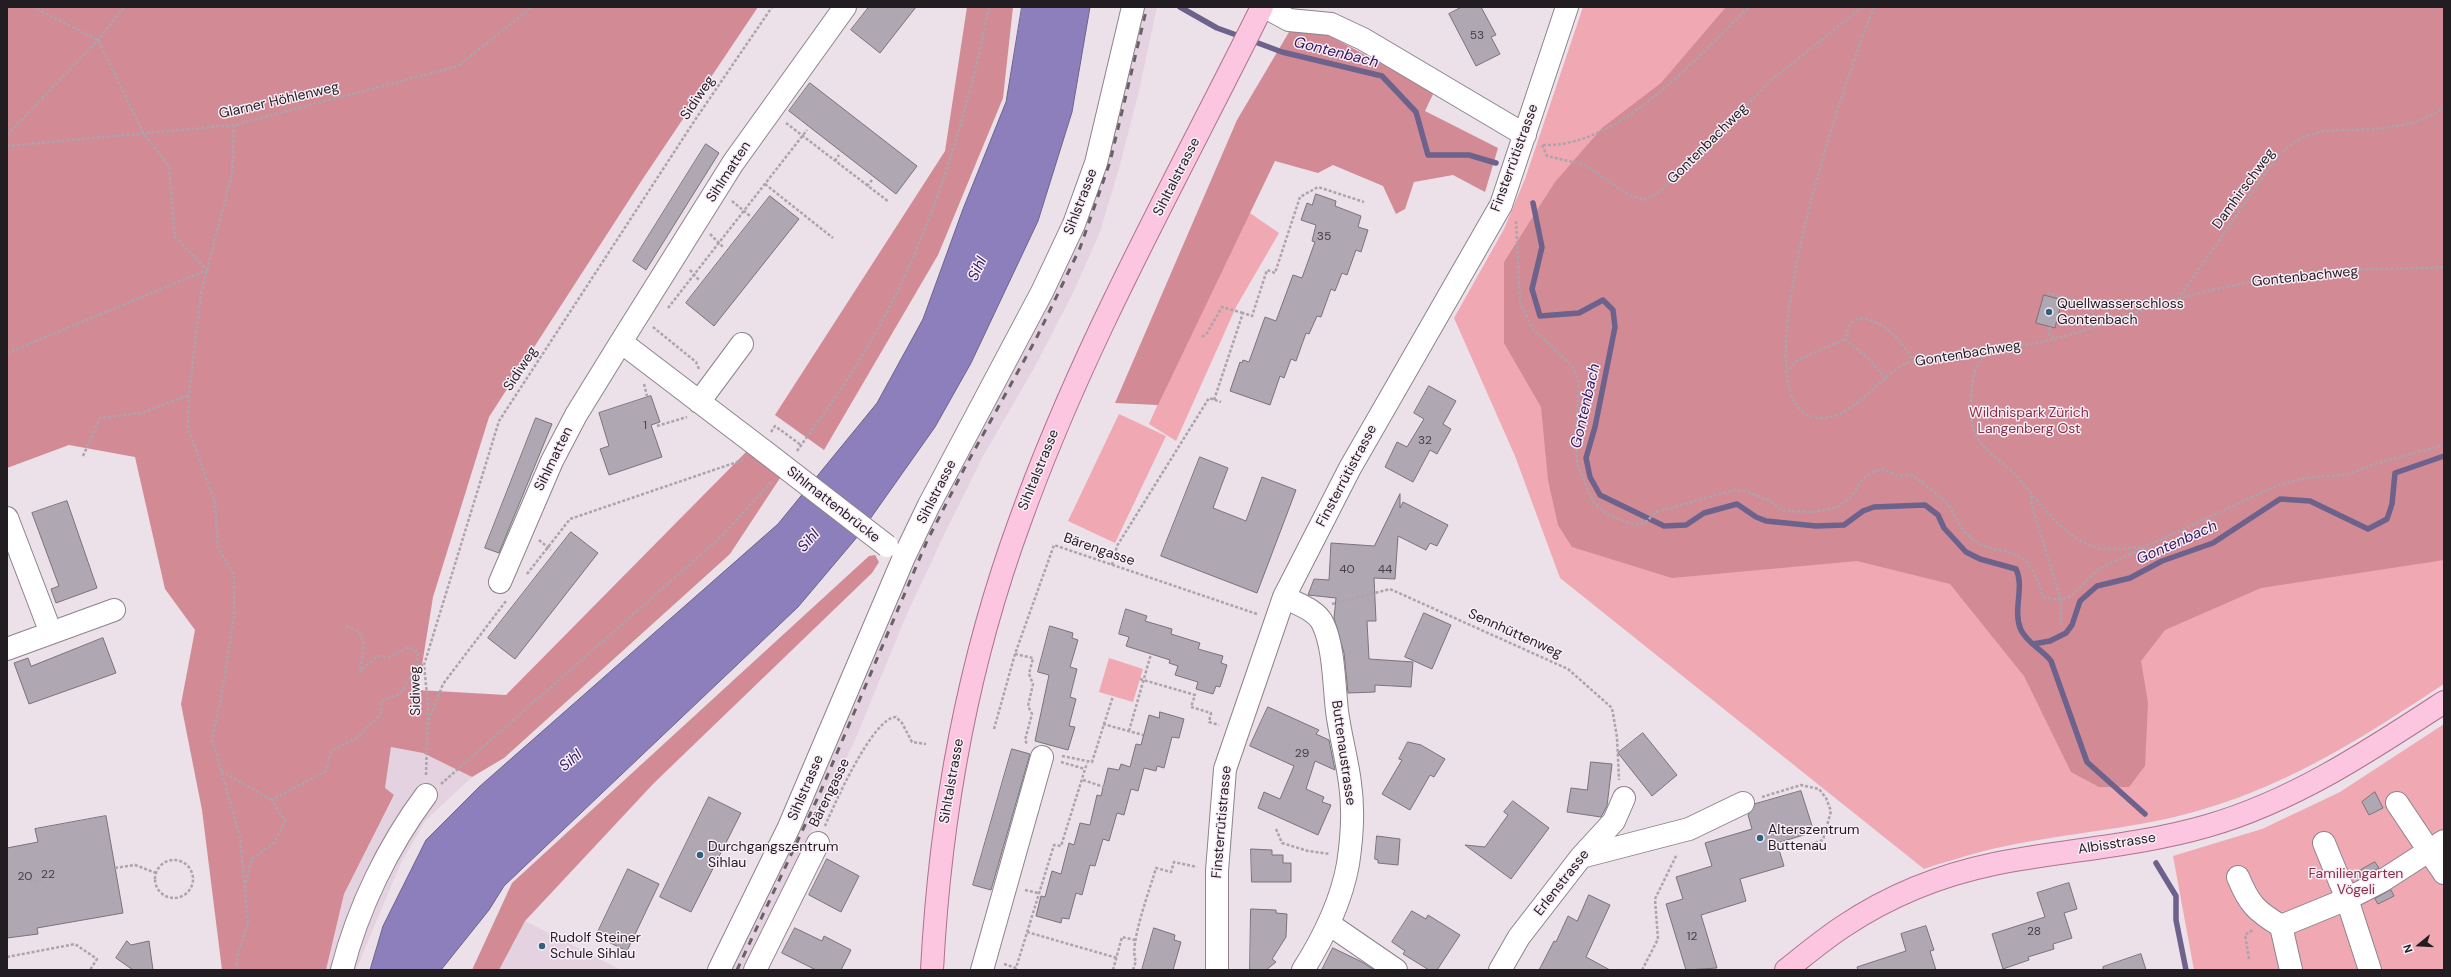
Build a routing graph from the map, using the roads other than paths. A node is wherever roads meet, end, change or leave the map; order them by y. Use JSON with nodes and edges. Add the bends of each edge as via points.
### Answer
{"nodes":[{"id":1,"x":845,"y":7,"type":"edge"},
{"id":2,"x":1133,"y":7,"type":"edge"},
{"id":3,"x":1262,"y":7,"type":"edge"},
{"id":4,"x":1265,"y":7,"type":"edge"},
{"id":5,"x":1567,"y":7,"type":"edge"},
{"id":6,"x":1534,"y":140,"type":"junction"},
{"id":7,"x":622,"y":342,"type":"junction"},
{"id":8,"x":742,"y":344,"type":"dead end"},
{"id":9,"x":696,"y":408,"type":"junction"},
{"id":10,"x":7,"y":518,"type":"edge"},
{"id":11,"x":896,"y":552,"type":"junction"},
{"id":12,"x":505,"y":589,"type":"road end"},
{"id":13,"x":1284,"y":597,"type":"junction"},
{"id":14,"x":114,"y":610,"type":"dead end"},
{"id":15,"x":51,"y":633,"type":"junction"},
{"id":16,"x":7,"y":648,"type":"edge"},
{"id":17,"x":2444,"y":702,"type":"edge"},
{"id":18,"x":1044,"y":753,"type":"road end"},
{"id":19,"x":426,"y":795,"type":"road end"},
{"id":20,"x":1624,"y":798,"type":"road end"},
{"id":21,"x":1744,"y":803,"type":"road end"},
{"id":22,"x":2397,"y":804,"type":"dead end"},
{"id":23,"x":818,"y":842,"type":"road end"},
{"id":24,"x":2324,"y":843,"type":"dead end"},
{"id":25,"x":2436,"y":846,"type":"edge"},
{"id":26,"x":1581,"y":857,"type":"junction"},
{"id":27,"x":2444,"y":873,"type":"edge"},
{"id":28,"x":2238,"y":877,"type":"dead end"},
{"id":29,"x":2347,"y":899,"type":"junction"},
{"id":30,"x":2277,"y":923,"type":"junction"},
{"id":31,"x":1329,"y":924,"type":"junction"},
{"id":32,"x":991,"y":967,"type":"edge"},
{"id":33,"x":342,"y":970,"type":"edge"},
{"id":34,"x":719,"y":970,"type":"edge"},
{"id":35,"x":755,"y":970,"type":"edge"},
{"id":36,"x":932,"y":970,"type":"edge"},
{"id":37,"x":1217,"y":970,"type":"edge"},
{"id":38,"x":1303,"y":970,"type":"edge"},
{"id":39,"x":1396,"y":970,"type":"edge"},
{"id":40,"x":1500,"y":970,"type":"edge"},
{"id":41,"x":1786,"y":970,"type":"edge"},
{"id":42,"x":2291,"y":970,"type":"edge"},
{"id":43,"x":2370,"y":970,"type":"edge"}],
"edges":[{"from":1,"to":7,"type":"street","name":"Sihlmatten","via":[[733,163]]},
{"from":2,"to":11,"type":"street","name":"Sihlstrasse","via":[[1096,163],[1074,224],[1042,292],[930,505]]},
{"from":3,"to":36,"type":"main road","name":"Sihltalstrasse","via":[[1111,306],[1032,486],[982,642],[951,786],[939,867]]},
{"from":4,"to":6,"type":"street","via":[[1289,20],[1331,24],[1363,39]]},
{"from":5,"to":6,"type":"street","name":"Finsterrütistrasse"},
{"from":6,"to":13,"type":"street","name":"Finsterrütistrasse","via":[[1501,205],[1350,468]]},
{"from":7,"to":9,"type":"street"},
{"from":7,"to":12,"type":"street","name":"Sihlmatten","via":[[576,415],[552,461]]},
{"from":8,"to":9,"type":"street"},
{"from":9,"to":11,"type":"street","name":"Sihlmattenbrücke","bridge":true},
{"from":10,"to":15,"type":"street"},
{"from":11,"to":34,"type":"street","name":"Sihlstrasse","via":[[789,827]]},
{"from":13,"to":31,"type":"street","name":"Buttenaustrasse","via":[[1313,612],[1323,623],[1328,640],[1338,722],[1350,783],[1352,826],[1348,858],[1340,898]]},
{"from":13,"to":37,"type":"street","name":"Finsterrütistrasse","via":[[1225,769],[1217,871]]},
{"from":14,"to":15,"type":"street"},
{"from":15,"to":16,"type":"street"},
{"from":17,"to":41,"type":"main road","name":"Albisstrasse","via":[[2324,777],[2259,808],[2208,826],[1992,865],[1928,884],[1875,907],[1842,926]]},
{"from":18,"to":32,"type":"street"},
{"from":19,"to":33,"type":"street","via":[[403,826],[367,898]]},
{"from":20,"to":26,"type":"street","name":"Erlenstrasse","via":[[1614,821]]},
{"from":21,"to":26,"type":"street","via":[[1689,829]]},
{"from":22,"to":25,"type":"street"},
{"from":23,"to":35,"type":"street"},
{"from":24,"to":29,"type":"street"},
{"from":25,"to":27,"type":"street"},
{"from":25,"to":29,"type":"street","via":[[2382,881]]},
{"from":26,"to":40,"type":"street","name":"Erlenstrasse","via":[[1520,937]]},
{"from":28,"to":30,"type":"street","via":[[2248,900]]},
{"from":29,"to":30,"type":"street"},
{"from":29,"to":43,"type":"street"},
{"from":30,"to":42,"type":"street"},
{"from":31,"to":38,"type":"street","name":"Buttenaustrasse"},
{"from":31,"to":39,"type":"street"}]}
